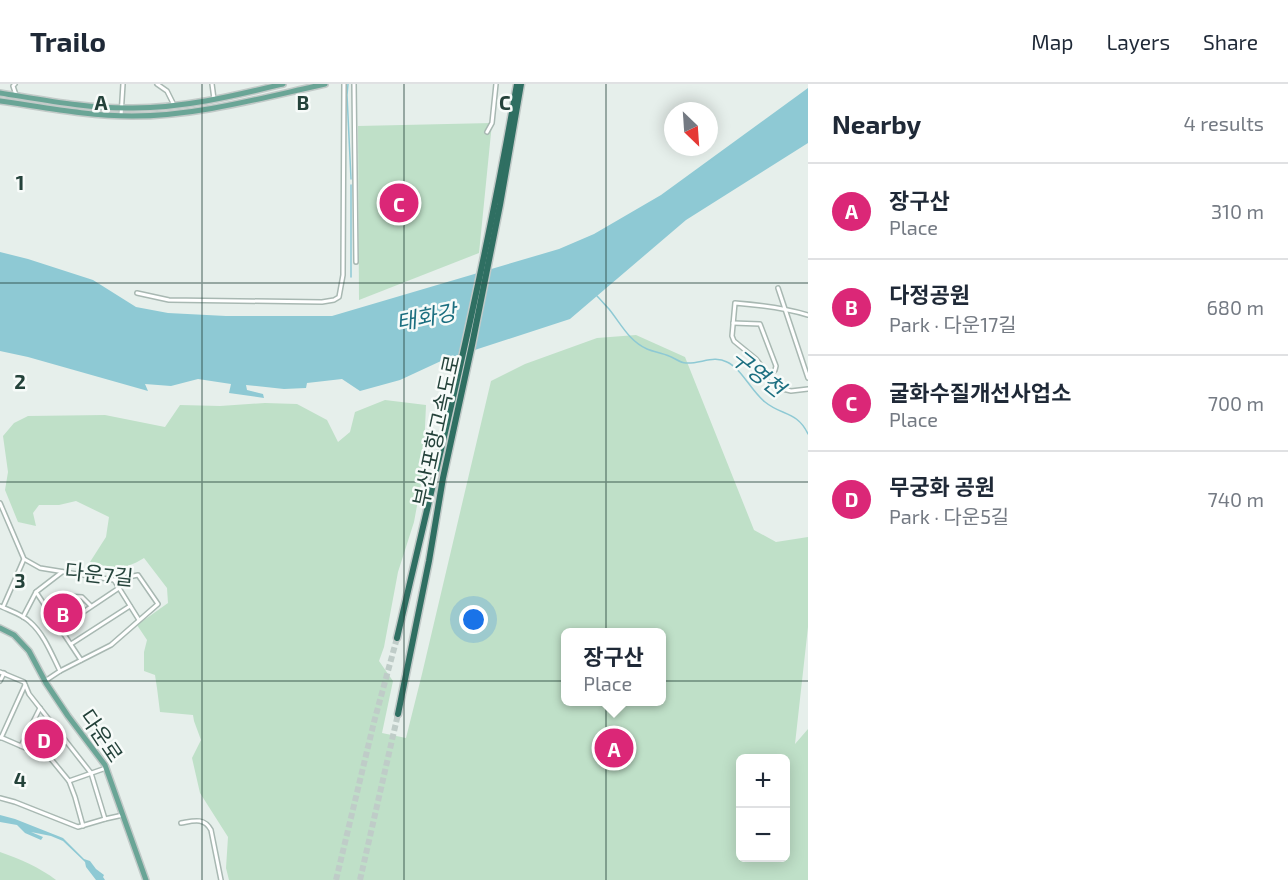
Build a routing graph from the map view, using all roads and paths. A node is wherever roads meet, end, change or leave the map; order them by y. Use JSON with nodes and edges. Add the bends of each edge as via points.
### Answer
{"nodes":[{"id":1,"x":15,"y":84,"type":"edge"},
{"id":2,"x":123,"y":84,"type":"edge"},
{"id":3,"x":157,"y":84,"type":"edge"},
{"id":4,"x":212,"y":84,"type":"edge"},
{"id":5,"x":252,"y":84,"type":"edge"},
{"id":6,"x":283,"y":84,"type":"edge"},
{"id":7,"x":325,"y":84,"type":"edge"},
{"id":8,"x":344,"y":84,"type":"edge"},
{"id":9,"x":354,"y":84,"type":"edge"},
{"id":10,"x":496,"y":84,"type":"edge"},
{"id":11,"x":519,"y":84,"type":"edge"},
{"id":12,"x":256,"y":90,"type":"junction"},
{"id":13,"x":0,"y":93,"type":"edge"},
{"id":14,"x":16,"y":95,"type":"junction"},
{"id":15,"x":214,"y":99,"type":"junction"},
{"id":16,"x":0,"y":100,"type":"edge"},
{"id":17,"x":174,"y":106,"type":"junction"},
{"id":18,"x":122,"y":108,"type":"junction"},
{"id":19,"x":121,"y":116,"type":"junction"},
{"id":20,"x":487,"y":132,"type":"dead end"},
{"id":21,"x":356,"y":262,"type":"dead end"},
{"id":22,"x":778,"y":288,"type":"dead end"},
{"id":23,"x":137,"y":293,"type":"dead end"},
{"id":24,"x":785,"y":308,"type":"junction"},
{"id":25,"x":808,"y":315,"type":"edge"},
{"id":26,"x":733,"y":323,"type":"junction"},
{"id":27,"x":770,"y":376,"type":"junction"},
{"id":28,"x":808,"y":378,"type":"edge"},
{"id":29,"x":808,"y":389,"type":"edge"},
{"id":30,"x":0,"y":503,"type":"edge"},
{"id":31,"x":24,"y":559,"type":"junction"},
{"id":32,"x":62,"y":572,"type":"junction"},
{"id":33,"x":114,"y":580,"type":"junction"},
{"id":34,"x":119,"y":588,"type":"junction"},
{"id":35,"x":36,"y":592,"type":"junction"},
{"id":36,"x":130,"y":606,"type":"junction"},
{"id":37,"x":1,"y":607,"type":"edge"},
{"id":38,"x":92,"y":607,"type":"junction"},
{"id":39,"x":47,"y":609,"type":"junction"},
{"id":40,"x":23,"y":617,"type":"junction"},
{"id":41,"x":139,"y":620,"type":"junction"},
{"id":42,"x":0,"y":628,"type":"edge"},
{"id":43,"x":60,"y":628,"type":"junction"},
{"id":44,"x":397,"y":638,"type":"tunnel mouth"},
{"id":45,"x":71,"y":644,"type":"junction"},
{"id":46,"x":82,"y":661,"type":"junction"},
{"id":47,"x":60,"y":671,"type":"junction"},
{"id":48,"x":2,"y":672,"type":"edge"},
{"id":49,"x":0,"y":681,"type":"edge"},
{"id":50,"x":45,"y":681,"type":"junction"},
{"id":51,"x":25,"y":686,"type":"junction"},
{"id":52,"x":40,"y":708,"type":"junction"},
{"id":53,"x":398,"y":714,"type":"tunnel mouth"},
{"id":54,"x":0,"y":737,"type":"edge"},
{"id":55,"x":21,"y":746,"type":"junction"},
{"id":56,"x":106,"y":768,"type":"junction"},
{"id":57,"x":91,"y":773,"type":"junction"},
{"id":58,"x":69,"y":781,"type":"junction"},
{"id":59,"x":0,"y":798,"type":"edge"},
{"id":60,"x":123,"y":815,"type":"junction"},
{"id":61,"x":105,"y":819,"type":"junction"},
{"id":62,"x":181,"y":823,"type":"dead end"},
{"id":63,"x":83,"y":826,"type":"junction"},
{"id":64,"x":146,"y":880,"type":"edge"},
{"id":65,"x":221,"y":880,"type":"edge"}],
"edges":[{"from":1,"to":14,"type":"street"},
{"from":2,"to":18,"type":"street"},
{"from":3,"to":17,"type":"street","via":[[167,91]]},
{"from":4,"to":15,"type":"street"},
{"from":5,"to":12,"type":"street"},
{"from":6,"to":12,"type":"main road"},
{"from":7,"to":19,"type":"main road","via":[[188,112]]},
{"from":8,"to":23,"type":"street","via":[[343,274],[339,297],[322,302],[170,300]]},
{"from":9,"to":21,"type":"street"},
{"from":10,"to":20,"type":"street","via":[[492,123]]},
{"from":11,"to":44,"type":"highway","name":"부산포항고속도로","via":[[486,248]]},
{"from":11,"to":53,"type":"highway","name":"부산포항고속도로","via":[[497,217]]},
{"from":12,"to":15,"type":"main road"},
{"from":13,"to":14,"type":"main road"},
{"from":14,"to":18,"type":"main road"},
{"from":15,"to":17,"type":"main road"},
{"from":16,"to":19,"type":"main road"},
{"from":17,"to":18,"type":"main road"},
{"from":18,"to":19,"type":"street"},
{"from":22,"to":24,"type":"street"},
{"from":24,"to":25,"type":"street"},
{"from":24,"to":26,"type":"street","via":[[735,303]]},
{"from":24,"to":28,"type":"street"},
{"from":26,"to":27,"type":"street","via":[[734,341]]},
{"from":26,"to":27,"type":"street","via":[[760,324],[776,366]]},
{"from":27,"to":29,"type":"street","via":[[784,390]]},
{"from":30,"to":31,"type":"street"},
{"from":31,"to":32,"type":"street","name":"다운7길","via":[[40,568]]},
{"from":31,"to":37,"type":"street"},
{"from":32,"to":33,"type":"street","name":"다운7길"},
{"from":32,"to":35,"type":"street"},
{"from":33,"to":34,"type":"street"},
{"from":33,"to":41,"type":"street","name":"다운7길","via":[[138,575],[158,604]]},
{"from":34,"to":36,"type":"street"},
{"from":34,"to":38,"type":"street"},
{"from":35,"to":39,"type":"street"},
{"from":35,"to":40,"type":"street"},
{"from":36,"to":41,"type":"street"},
{"from":36,"to":45,"type":"street"},
{"from":37,"to":40,"type":"street"},
{"from":38,"to":39,"type":"street","via":[[82,597],[66,596]]},
{"from":38,"to":43,"type":"street"},
{"from":39,"to":43,"type":"street"},
{"from":40,"to":47,"type":"street","via":[[39,632]]},
{"from":41,"to":46,"type":"street","name":"다운7길","via":[[111,645]]},
{"from":42,"to":50,"type":"main road","name":"다운로","via":[[14,635],[29,651]]},
{"from":43,"to":45,"type":"street"},
{"from":45,"to":46,"type":"street"},
{"from":46,"to":47,"type":"street","name":"다운7길"},
{"from":47,"to":50,"type":"street","name":"다운7길"},
{"from":48,"to":49,"type":"street"},
{"from":48,"to":51,"type":"street"},
{"from":50,"to":56,"type":"main road","name":"다운로"},
{"from":51,"to":52,"type":"street"},
{"from":51,"to":54,"type":"street"},
{"from":52,"to":55,"type":"street"},
{"from":52,"to":57,"type":"street"},
{"from":54,"to":55,"type":"street"},
{"from":55,"to":58,"type":"street","via":[[51,759]]},
{"from":56,"to":57,"type":"street"},
{"from":56,"to":60,"type":"main road","name":"다운로"},
{"from":57,"to":58,"type":"street"},
{"from":57,"to":61,"type":"street"},
{"from":58,"to":63,"type":"street"},
{"from":59,"to":63,"type":"street"},
{"from":60,"to":61,"type":"street"},
{"from":60,"to":64,"type":"main road","name":"다운로"},
{"from":61,"to":63,"type":"street"},
{"from":62,"to":65,"type":"street","via":[[202,820],[208,824]]}]}
